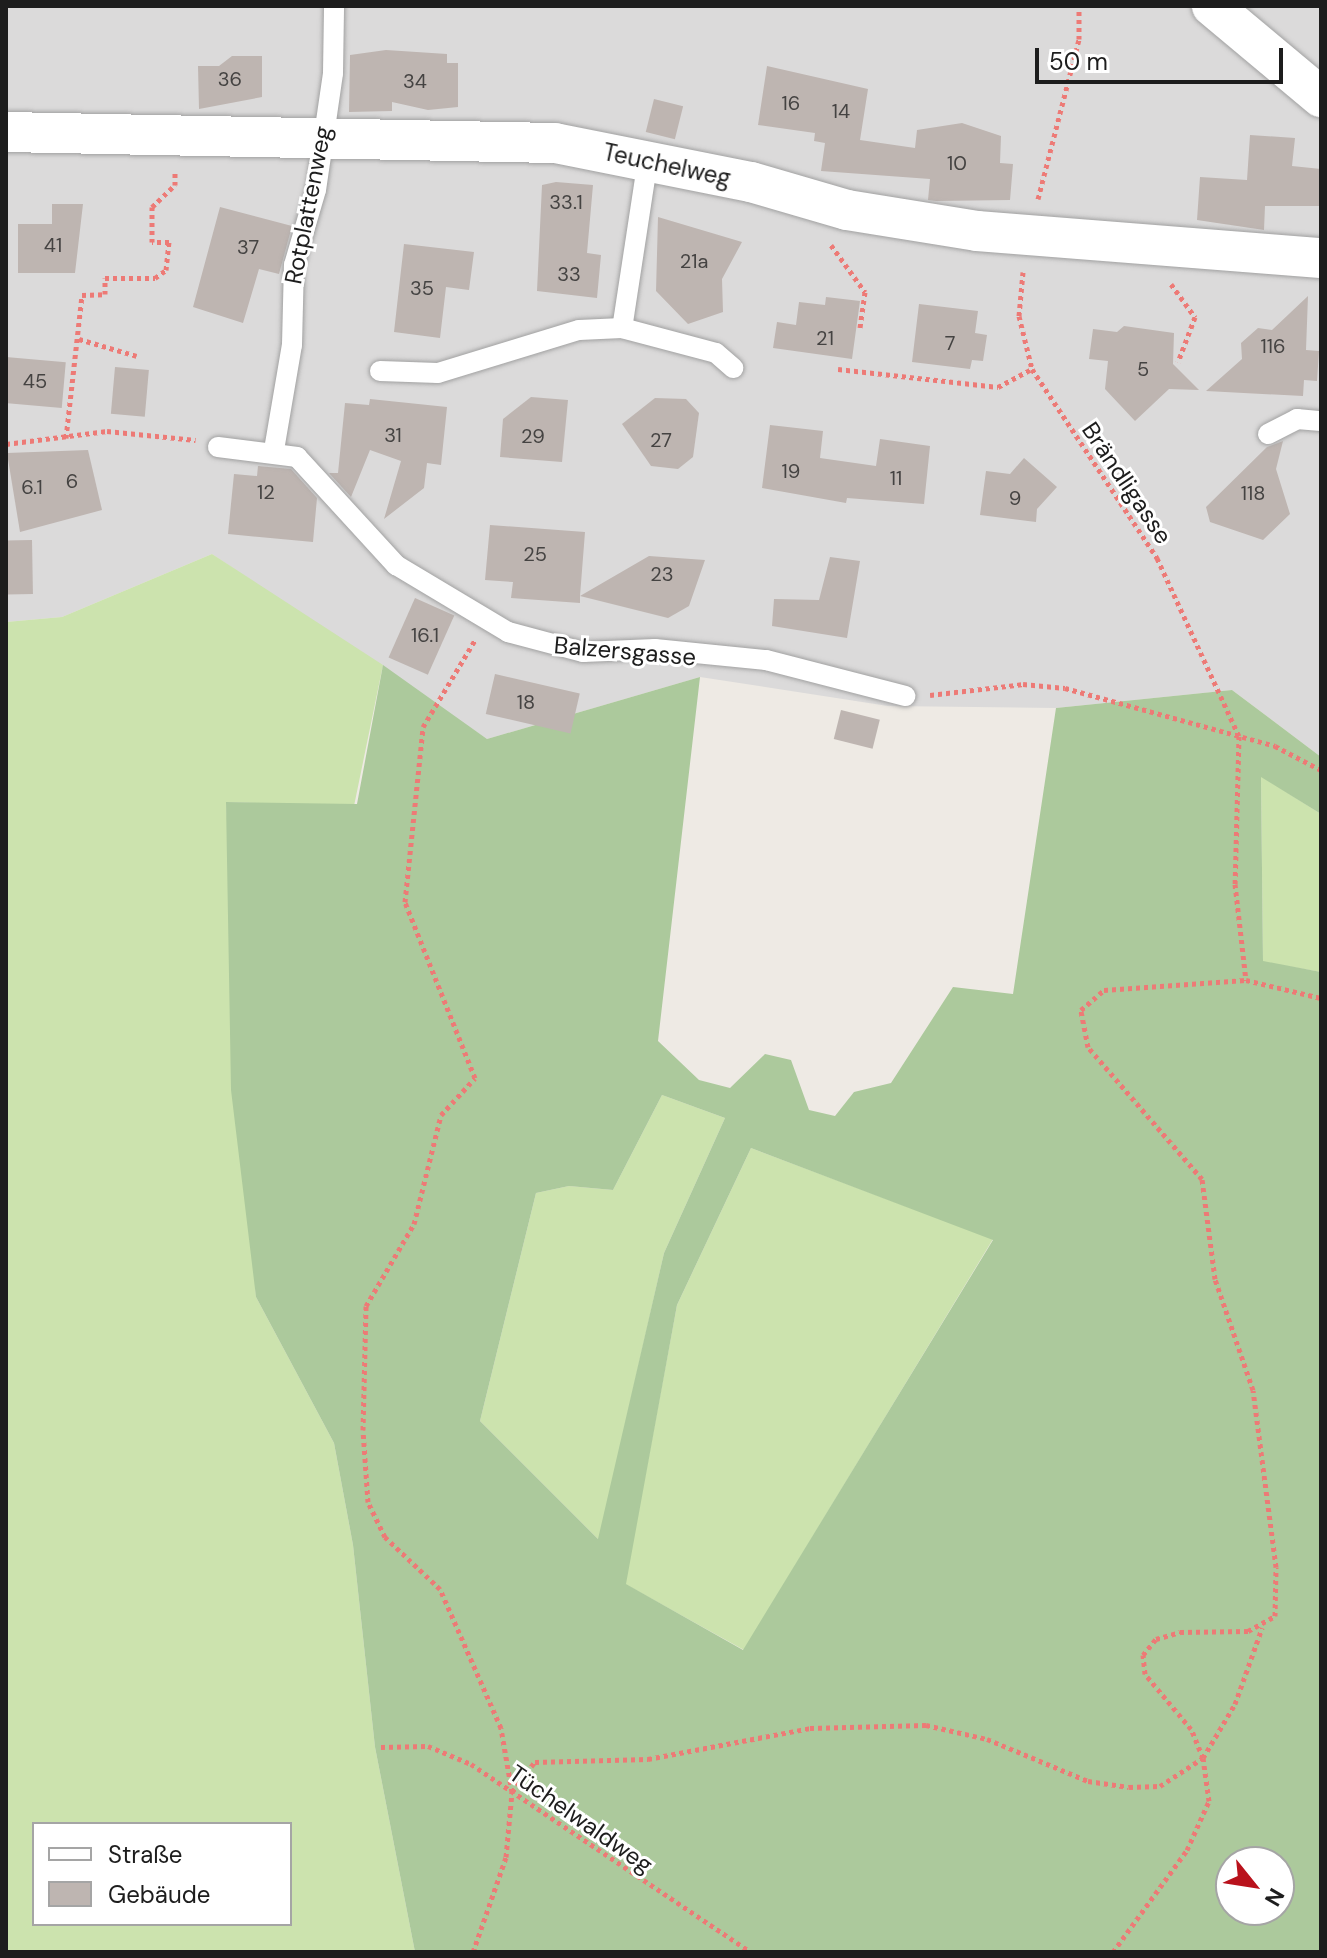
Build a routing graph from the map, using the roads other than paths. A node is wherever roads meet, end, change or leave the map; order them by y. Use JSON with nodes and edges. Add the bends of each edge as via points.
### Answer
{"nodes":[{"id":1,"x":334,"y":6,"type":"edge"},
{"id":2,"x":1212,"y":6,"type":"edge"},
{"id":3,"x":1321,"y":97,"type":"edge"},
{"id":4,"x":6,"y":132,"type":"edge"},
{"id":5,"x":322,"y":136,"type":"junction"},
{"id":6,"x":648,"y":159,"type":"junction"},
{"id":7,"x":1321,"y":258,"type":"edge"},
{"id":8,"x":622,"y":328,"type":"junction"},
{"id":9,"x":733,"y":368,"type":"dead end"},
{"id":10,"x":380,"y":371,"type":"dead end"},
{"id":11,"x":1321,"y":421,"type":"edge"},
{"id":12,"x":1268,"y":434,"type":"dead end"},
{"id":13,"x":218,"y":447,"type":"road end"},
{"id":14,"x":274,"y":450,"type":"junction"},
{"id":15,"x":905,"y":696,"type":"road end"}],
"edges":[{"from":1,"to":5,"type":"lane","name":"Rotplattenweg"},
{"from":2,"to":3,"type":"street"},
{"from":4,"to":5,"type":"street","name":"Teuchelweg"},
{"from":5,"to":6,"type":"street","name":"Teuchelweg","via":[[495,138]]},
{"from":5,"to":14,"type":"lane","name":"Rotplattenweg","via":[[294,265],[291,357]]},
{"from":6,"to":7,"type":"street","name":"Teuchelweg","via":[[847,210],[1029,236]]},
{"from":6,"to":8,"type":"lane"},
{"from":8,"to":9,"type":"lane","via":[[716,353]]},
{"from":8,"to":10,"type":"lane","via":[[579,330],[438,373]]},
{"from":11,"to":12,"type":"lane","via":[[1297,419]]},
{"from":13,"to":14,"type":"lane","name":"Balzersgasse"},
{"from":14,"to":15,"type":"lane","name":"Balzersgasse","via":[[297,457],[396,565],[487,620],[583,652],[655,649],[766,660]]}]}
